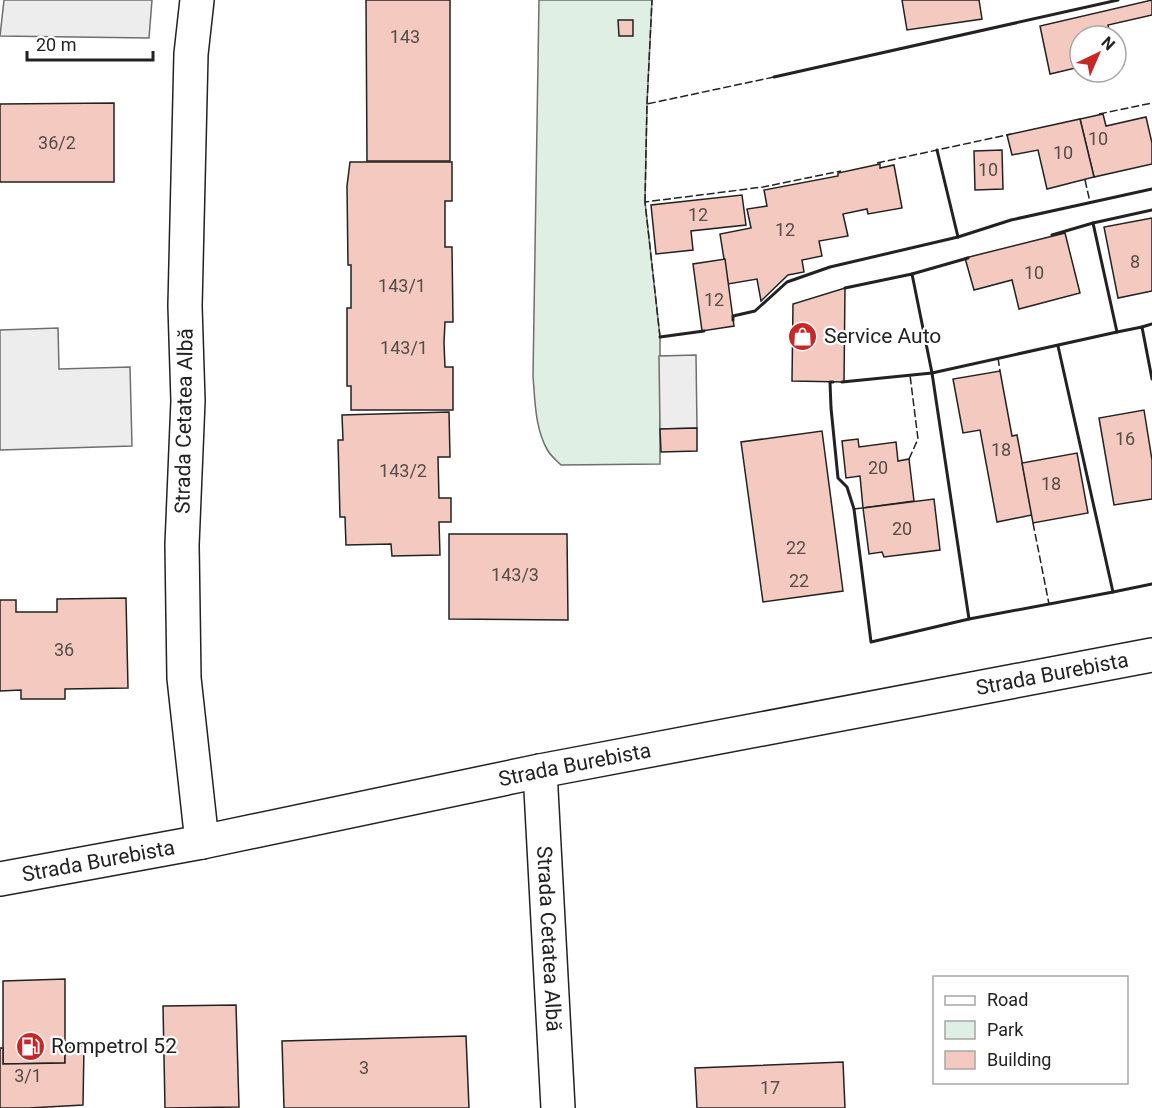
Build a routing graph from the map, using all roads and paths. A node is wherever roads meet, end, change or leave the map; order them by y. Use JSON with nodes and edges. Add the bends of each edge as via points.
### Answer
{"nodes":[{"id":1,"x":197,"y":0,"type":"edge"},
{"id":2,"x":1152,"y":655,"type":"edge"},
{"id":3,"x":540,"y":771,"type":"junction"},
{"id":4,"x":202,"y":842,"type":"junction"},
{"id":5,"x":0,"y":879,"type":"edge"},
{"id":6,"x":558,"y":1108,"type":"edge"}],
"edges":[{"from":1,"to":4,"type":"main road","name":"Strada Cetatea Albă","via":[[191,54],[185,306],[188,401],[182,545],[184,678]]},
{"from":2,"to":3,"type":"main road","name":"Strada Burebista"},
{"from":3,"to":4,"type":"main road","name":"Strada Burebista"},
{"from":3,"to":6,"type":"main road","name":"Strada Cetatea Albă"},
{"from":4,"to":5,"type":"main road","name":"Strada Burebista"}]}
